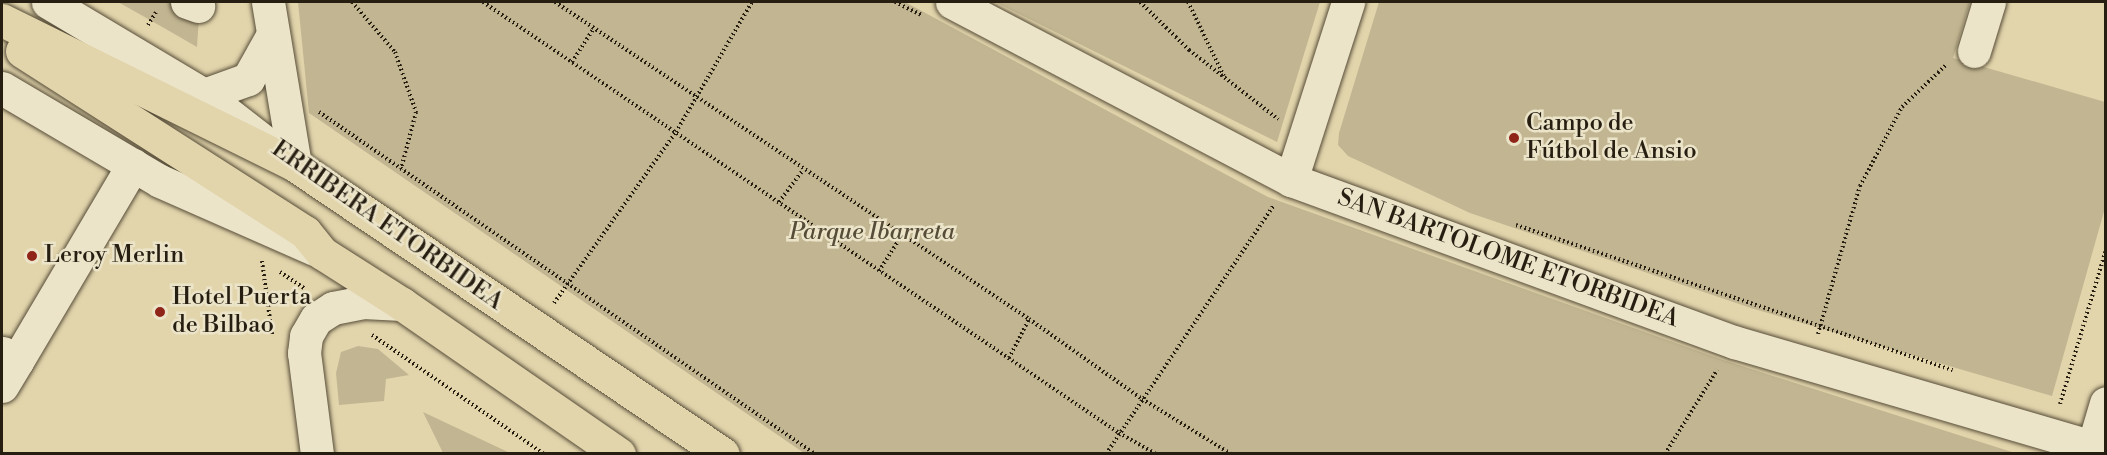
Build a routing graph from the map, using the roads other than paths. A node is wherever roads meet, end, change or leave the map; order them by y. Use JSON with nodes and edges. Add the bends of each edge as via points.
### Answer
{"nodes":[{"id":1,"x":48,"y":2,"type":"edge"},
{"id":2,"x":268,"y":2,"type":"edge"},
{"id":3,"x":952,"y":2,"type":"edge"},
{"id":4,"x":1347,"y":2,"type":"edge"},
{"id":5,"x":1989,"y":2,"type":"edge"},
{"id":6,"x":2,"y":20,"type":"edge"},
{"id":7,"x":2,"y":37,"type":"edge"},
{"id":8,"x":272,"y":38,"type":"junction"},
{"id":9,"x":1974,"y":51,"type":"road end"},
{"id":10,"x":2,"y":88,"type":"edge"},
{"id":11,"x":204,"y":95,"type":"junction"},
{"id":12,"x":133,"y":165,"type":"junction"},
{"id":13,"x":294,"y":165,"type":"junction"},
{"id":14,"x":1291,"y":180,"type":"junction"},
{"id":15,"x":322,"y":253,"type":"junction"},
{"id":16,"x":402,"y":303,"type":"junction"},
{"id":17,"x":7,"y":367,"type":"edge"},
{"id":18,"x":2106,"y":404,"type":"edge"},
{"id":19,"x":2092,"y":450,"type":"edge"},
{"id":20,"x":317,"y":453,"type":"edge"},
{"id":21,"x":619,"y":453,"type":"edge"},
{"id":22,"x":723,"y":453,"type":"edge"}],
"edges":[{"from":1,"to":11,"type":"street","name":"ERRIBERA ETORBIDEA"},
{"from":2,"to":8,"type":"street"},
{"from":3,"to":14,"type":"street","name":"SAN BARTOLOME ETORBIDEA"},
{"from":4,"to":14,"type":"street"},
{"from":5,"to":9,"type":"street"},
{"from":6,"to":13,"type":"main road"},
{"from":7,"to":15,"type":"main road","via":[[305,232]]},
{"from":8,"to":11,"type":"street","via":[[248,79]]},
{"from":8,"to":13,"type":"street"},
{"from":10,"to":12,"type":"street"},
{"from":11,"to":13,"type":"street","name":"ERRIBERA ETORBIDEA"},
{"from":12,"to":15,"type":"street"},
{"from":12,"to":17,"type":"street"},
{"from":13,"to":22,"type":"main road","name":"ERRIBERA ETORBIDEA"},
{"from":14,"to":19,"type":"street","name":"SAN BARTOLOME ETORBIDEA","via":[[1734,342],[1810,364],[2055,419]]},
{"from":15,"to":16,"type":"main road"},
{"from":16,"to":20,"type":"street","via":[[363,302],[333,308],[316,319],[305,344]]},
{"from":16,"to":21,"type":"main road"},
{"from":18,"to":19,"type":"street"}]}
